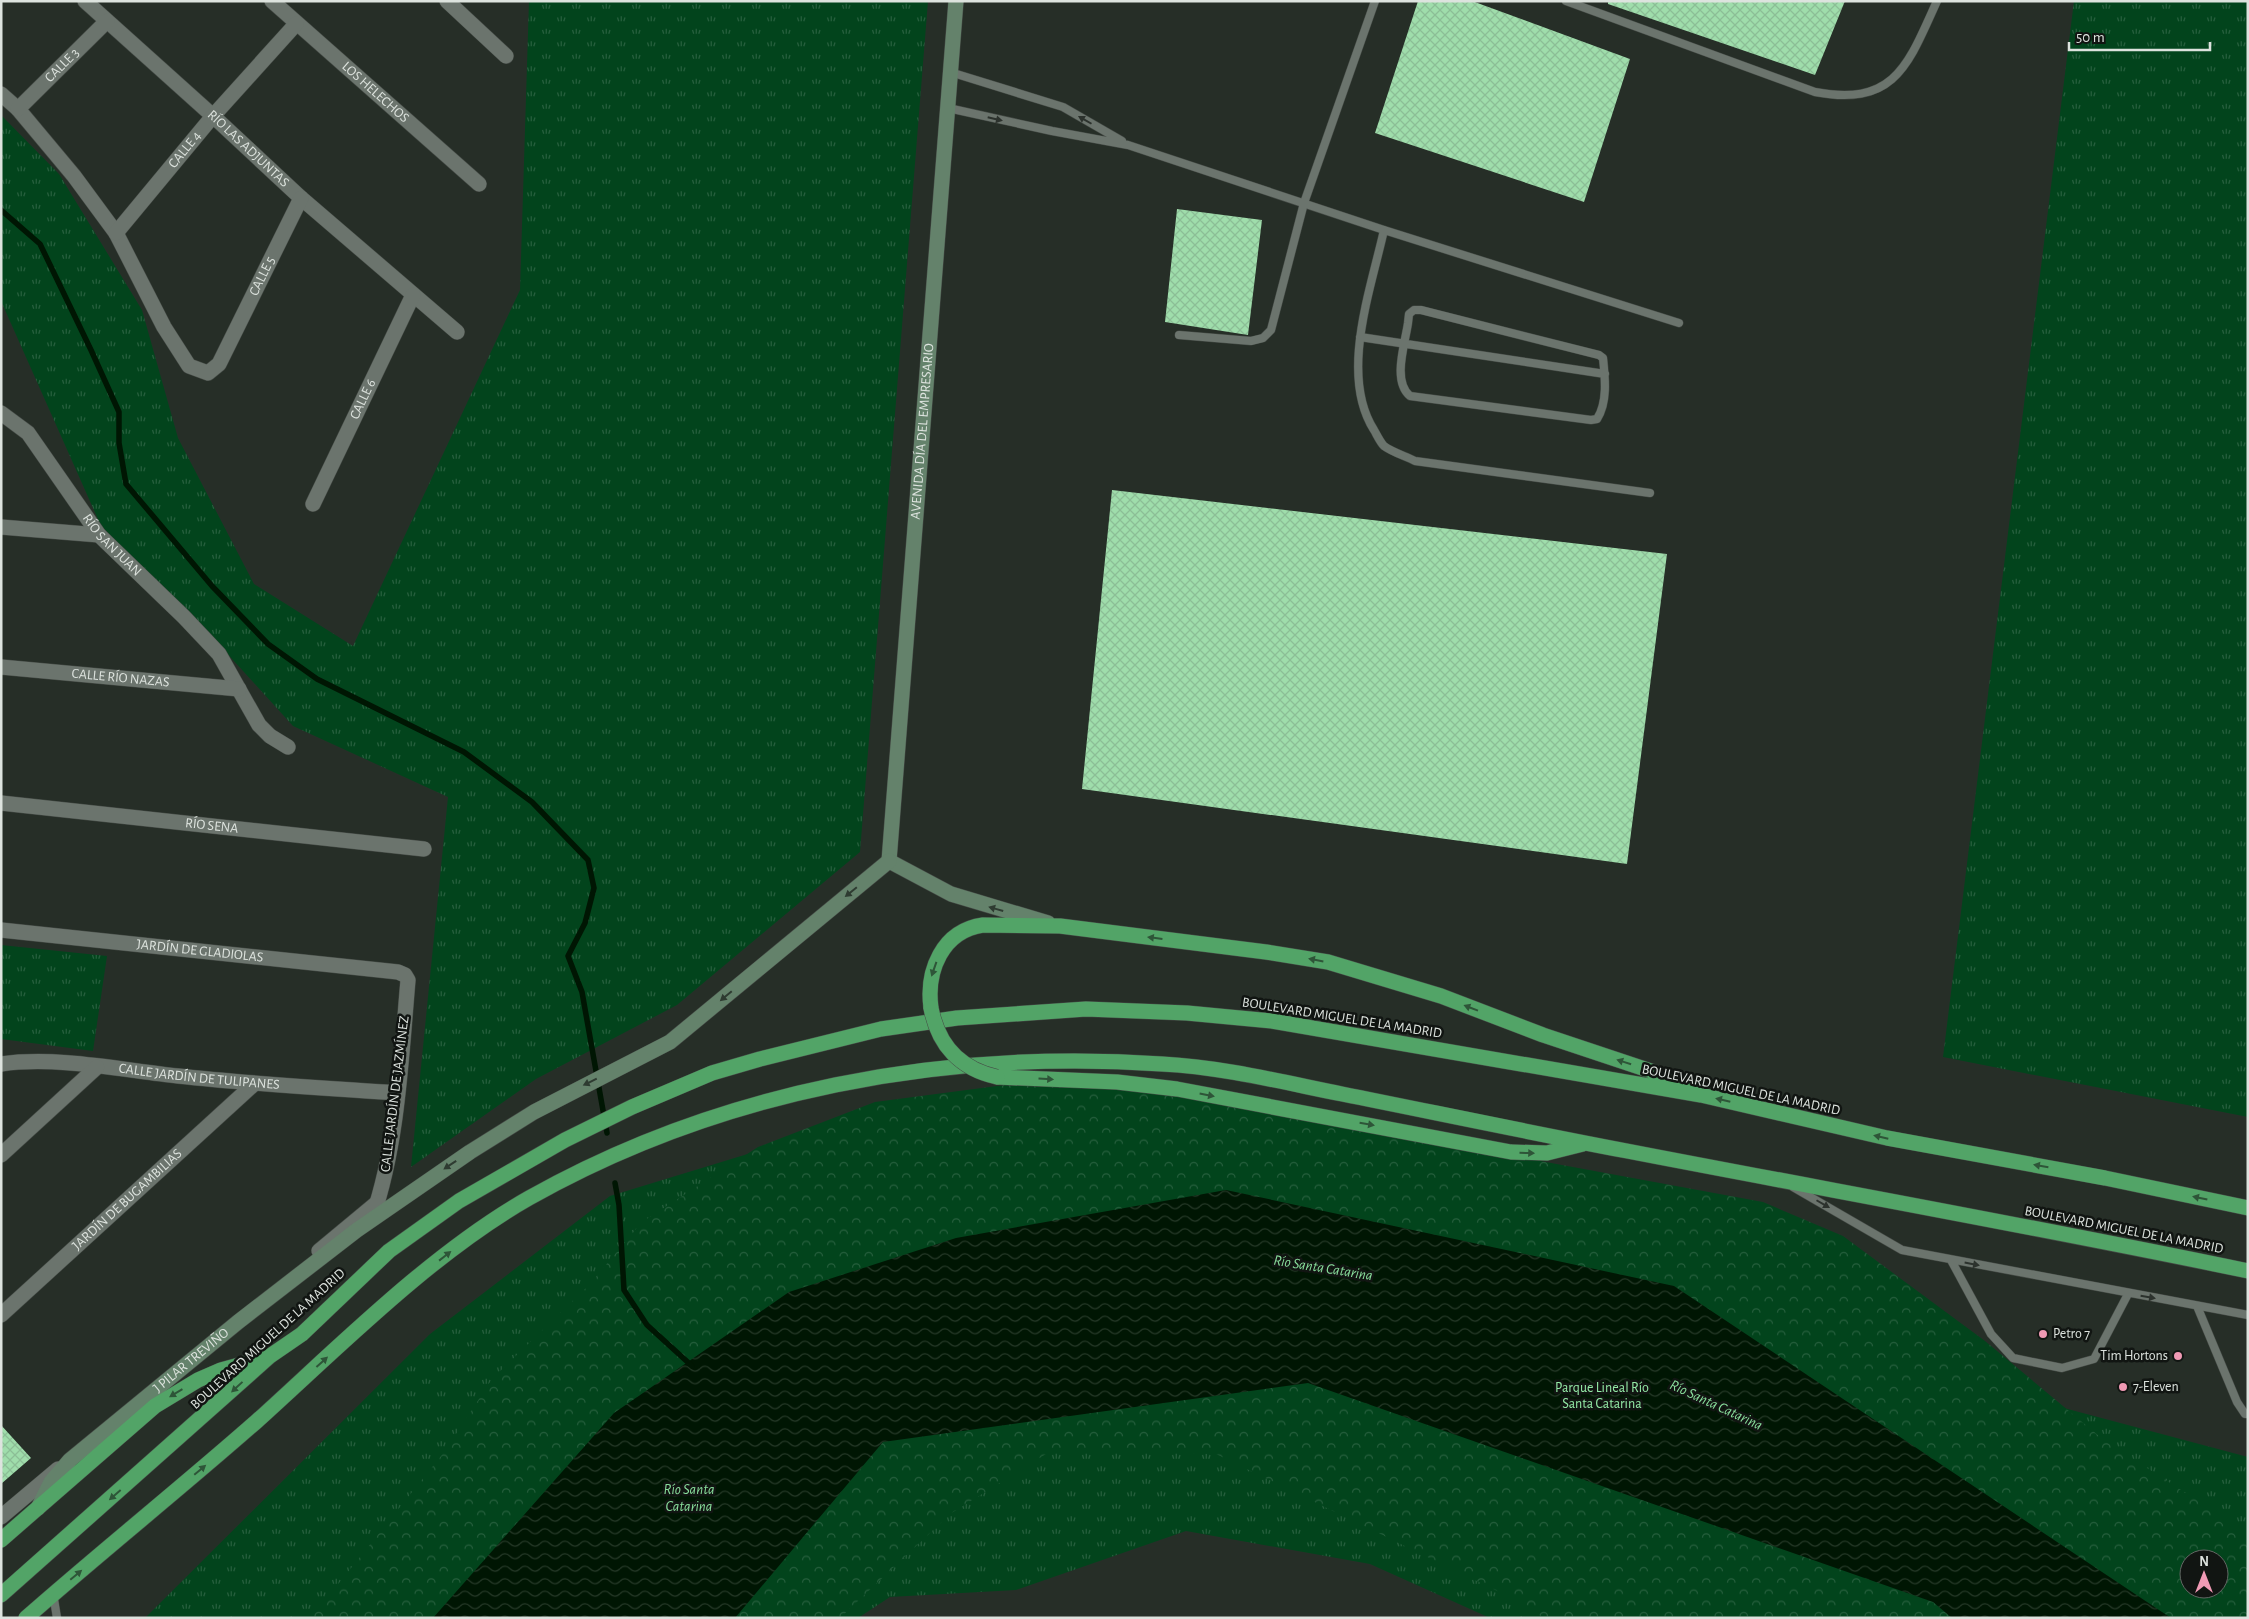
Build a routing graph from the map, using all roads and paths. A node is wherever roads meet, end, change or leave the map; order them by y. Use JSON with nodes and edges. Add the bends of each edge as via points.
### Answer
{"nodes":[{"id":1,"x":86,"y":1,"type":"edge"},
{"id":2,"x":272,"y":1,"type":"edge"},
{"id":3,"x":447,"y":1,"type":"edge"},
{"id":4,"x":956,"y":1,"type":"edge"},
{"id":5,"x":1375,"y":1,"type":"edge"},
{"id":6,"x":1566,"y":1,"type":"edge"},
{"id":7,"x":1937,"y":1,"type":"edge"},
{"id":8,"x":107,"y":20,"type":"junction"},
{"id":9,"x":296,"y":24,"type":"junction"},
{"id":10,"x":506,"y":56,"type":"dead end"},
{"id":11,"x":950,"y":71,"type":"junction"},
{"id":12,"x":1,"y":94,"type":"edge"},
{"id":13,"x":948,"y":108,"type":"junction"},
{"id":14,"x":18,"y":109,"type":"junction"},
{"id":15,"x":213,"y":116,"type":"junction"},
{"id":16,"x":1128,"y":144,"type":"junction"},
{"id":17,"x":479,"y":184,"type":"dead end"},
{"id":18,"x":301,"y":198,"type":"junction"},
{"id":19,"x":1304,"y":203,"type":"junction"},
{"id":20,"x":1384,"y":230,"type":"junction"},
{"id":21,"x":116,"y":233,"type":"junction"},
{"id":22,"x":414,"y":295,"type":"junction"},
{"id":23,"x":1679,"y":323,"type":"dead end"},
{"id":24,"x":457,"y":332,"type":"dead end"},
{"id":25,"x":1179,"y":335,"type":"dead end"},
{"id":26,"x":1360,"y":337,"type":"junction"},
{"id":27,"x":1404,"y":345,"type":"junction"},
{"id":28,"x":1605,"y":374,"type":"junction"},
{"id":29,"x":1,"y":413,"type":"edge"},
{"id":30,"x":1650,"y":493,"type":"dead end"},
{"id":31,"x":313,"y":504,"type":"dead end"},
{"id":32,"x":1,"y":527,"type":"edge"},
{"id":33,"x":99,"y":535,"type":"junction"},
{"id":34,"x":1,"y":668,"type":"edge"},
{"id":35,"x":239,"y":688,"type":"junction"},
{"id":36,"x":288,"y":747,"type":"dead end"},
{"id":37,"x":1,"y":803,"type":"edge"},
{"id":38,"x":424,"y":849,"type":"dead end"},
{"id":39,"x":889,"y":861,"type":"junction"},
{"id":40,"x":1060,"y":926,"type":"junction"},
{"id":41,"x":1,"y":930,"type":"edge"},
{"id":42,"x":398,"y":972,"type":"joint"},
{"id":43,"x":1,"y":1064,"type":"edge"},
{"id":44,"x":98,"y":1067,"type":"junction"},
{"id":45,"x":254,"y":1084,"type":"junction"},
{"id":46,"x":397,"y":1092,"type":"junction"},
{"id":47,"x":1701,"y":1095,"type":"junction"},
{"id":48,"x":1585,"y":1143,"type":"junction"},
{"id":49,"x":1,"y":1154,"type":"edge"},
{"id":50,"x":1780,"y":1180,"type":"junction"},
{"id":51,"x":378,"y":1202,"type":"junction"},
{"id":52,"x":2248,"y":1208,"type":"edge"},
{"id":53,"x":372,"y":1219,"type":"junction"},
{"id":54,"x":1951,"y":1260,"type":"junction"},
{"id":55,"x":2248,"y":1271,"type":"edge"},
{"id":56,"x":2128,"y":1294,"type":"junction"},
{"id":57,"x":2197,"y":1306,"type":"junction"},
{"id":58,"x":1,"y":1315,"type":"edge"},
{"id":59,"x":2248,"y":1316,"type":"edge"},
{"id":60,"x":270,"y":1356,"type":"junction"},
{"id":61,"x":2248,"y":1414,"type":"edge"},
{"id":62,"x":38,"y":1508,"type":"junction"},
{"id":63,"x":1,"y":1517,"type":"edge"},
{"id":64,"x":22,"y":1522,"type":"junction"},
{"id":65,"x":1,"y":1530,"type":"edge"},
{"id":66,"x":1,"y":1540,"type":"edge"},
{"id":67,"x":53,"y":1593,"type":"junction"},
{"id":68,"x":1,"y":1595,"type":"edge"},
{"id":69,"x":26,"y":1618,"type":"edge"},
{"id":70,"x":57,"y":1618,"type":"edge"}],
"edges":[{"from":1,"to":8,"type":"street","name":"RÍO LAS ADJUNTAS"},
{"from":2,"to":9,"type":"street","name":"LOS HELECHOS"},
{"from":3,"to":10,"type":"street"},
{"from":4,"to":11,"type":"street","name":"AVENIDA DÍA DEL EMPRESARIO"},
{"from":5,"to":19,"type":"lane"},
{"from":6,"to":7,"type":"lane","via":[[1814,92],[1848,97],[1862,95],[1893,79],[1906,64]]},
{"from":8,"to":14,"type":"street","name":"CALLE 3"},
{"from":8,"to":15,"type":"street","name":"RÍO LAS ADJUNTAS"},
{"from":9,"to":15,"type":"street","name":"CALLE 4"},
{"from":9,"to":17,"type":"street","name":"LOS HELECHOS"},
{"from":11,"to":13,"type":"street","name":"AVENIDA DÍA DEL EMPRESARIO"},
{"from":16,"to":11,"type":"lane","one_way":true,"via":[[1063,107]]},
{"from":12,"to":14,"type":"street"},
{"from":13,"to":16,"type":"lane","one_way":true},
{"from":13,"to":39,"type":"street","name":"AVENIDA DÍA DEL EMPRESARIO"},
{"from":14,"to":21,"type":"street"},
{"from":15,"to":18,"type":"street","name":"RÍO LAS ADJUNTAS"},
{"from":15,"to":21,"type":"street","name":"CALLE 4"},
{"from":16,"to":19,"type":"lane"},
{"from":18,"to":21,"type":"street","name":"CALLE 5","via":[[219,364],[208,373],[189,366],[164,327]]},
{"from":18,"to":22,"type":"street","name":"RÍO LAS ADJUNTAS"},
{"from":19,"to":20,"type":"lane"},
{"from":19,"to":25,"type":"lane","via":[[1271,330],[1263,338],[1250,341]]},
{"from":20,"to":23,"type":"lane"},
{"from":20,"to":26,"type":"lane"},
{"from":22,"to":24,"type":"street","name":"RÍO LAS ADJUNTAS"},
{"from":22,"to":31,"type":"street","name":"CALLE 6"},
{"from":26,"to":27,"type":"lane"},
{"from":26,"to":30,"type":"lane","via":[[1357,376],[1360,401],[1383,445],[1415,461]]},
{"from":27,"to":28,"type":"lane"},
{"from":27,"to":28,"type":"lane","via":[[1409,314],[1422,310],[1599,354],[1603,358]]},
{"from":27,"to":28,"type":"lane","via":[[1400,378],[1403,390],[1410,396],[1426,400],[1591,420],[1597,419],[1601,413]]},
{"from":29,"to":33,"type":"street","name":"RÍO SAN JUAN","via":[[28,433]]},
{"from":32,"to":33,"type":"street"},
{"from":33,"to":35,"type":"street","name":"RÍO SAN JUAN","via":[[219,654]]},
{"from":34,"to":35,"type":"street","name":"CALLE RÍO NAZAS"},
{"from":35,"to":36,"type":"street","name":"RÍO SAN JUAN","via":[[259,725]]},
{"from":37,"to":38,"type":"street","name":"RÍO SENA"},
{"from":40,"to":39,"type":"street","one_way":true,"via":[[951,894]]},
{"from":39,"to":53,"type":"street","one_way":true,"via":[[670,1042],[526,1117]]},
{"from":47,"to":40,"type":"highway","one_way":true,"via":[[1651,1071],[1359,970],[1274,953]]},
{"from":40,"to":48,"type":"highway","one_way":true,"bridge":true,"via":[[972,926],[954,936],[942,951],[932,972],[929,993],[940,1039],[961,1062],[979,1073],[997,1076],[1117,1082],[1178,1089],[1511,1152],[1547,1152]]},
{"from":41,"to":42,"type":"street","name":"JARDÍN DE GLADIOLAS"},
{"from":42,"to":46,"type":"street","name":"CALLE JARDÍN DE JAZMÍNEZ","via":[[408,980]]},
{"from":43,"to":44,"type":"street","name":"CALLE JARDÍN DE TULIPANES","via":[[22,1061]]},
{"from":44,"to":45,"type":"street","name":"CALLE JARDÍN DE TULIPANES"},
{"from":44,"to":49,"type":"street"},
{"from":45,"to":46,"type":"street","name":"CALLE JARDÍN DE TULIPANES"},
{"from":45,"to":58,"type":"street","name":"JARDÍN DE BUGAMBILIAS"},
{"from":46,"to":51,"type":"street","name":"CALLE JARDÍN DE JAZMÍNEZ","via":[[386,1172]]},
{"from":52,"to":47,"type":"highway","name":"BOULEVARD MIGUEL DE LA MADRID","one_way":true,"via":[[1887,1138]]},
{"from":47,"to":60,"type":"highway","name":"BOULEVARD MIGUEL DE LA MADRID","via":[[1272,1021],[1187,1012],[1086,1009],[957,1018],[881,1029],[712,1073],[564,1140],[459,1202],[389,1251],[302,1334]]},
{"from":48,"to":50,"type":"highway","name":"BOULEVARD MIGUEL DE LA MADRID"},
{"from":67,"to":48,"type":"highway","name":"BOULEVARD MIGUEL DE LA MADRID","one_way":true,"via":[[220,1454],[378,1312],[483,1228],[526,1200],[590,1167],[662,1136],[774,1099],[857,1079],[931,1068],[1024,1062],[1166,1064],[1257,1076]]},
{"from":50,"to":54,"type":"lane","one_way":true,"via":[[1902,1250]]},
{"from":50,"to":55,"type":"highway","name":"BOULEVARD MIGUEL DE LA MADRID"},
{"from":51,"to":53,"type":"street","name":"CALLE JARDÍN DE JAZMÍNEZ"},
{"from":51,"to":63,"type":"street","name":"J PILAR TREVIÑO"},
{"from":53,"to":62,"type":"street","via":[[238,1322],[70,1460],[51,1482]]},
{"from":54,"to":56,"type":"lane","one_way":true},
{"from":54,"to":56,"type":"lane","via":[[1991,1334],[2013,1358],[2062,1368],[2094,1359]]},
{"from":56,"to":57,"type":"lane","one_way":true},
{"from":57,"to":59,"type":"lane"},
{"from":57,"to":61,"type":"lane","via":[[2237,1402]]},
{"from":60,"to":62,"type":"highway","one_way":true,"via":[[221,1370],[176,1392],[136,1422]]},
{"from":60,"to":68,"type":"highway","name":"BOULEVARD MIGUEL DE LA MADRID","one_way":true},
{"from":62,"to":64,"type":"highway"},
{"from":64,"to":65,"type":"street"},
{"from":64,"to":66,"type":"highway"},
{"from":67,"to":69,"type":"highway","name":"BOULEVARD MIGUEL DE LA MADRID"},
{"from":67,"to":70,"type":"lane"}]}
